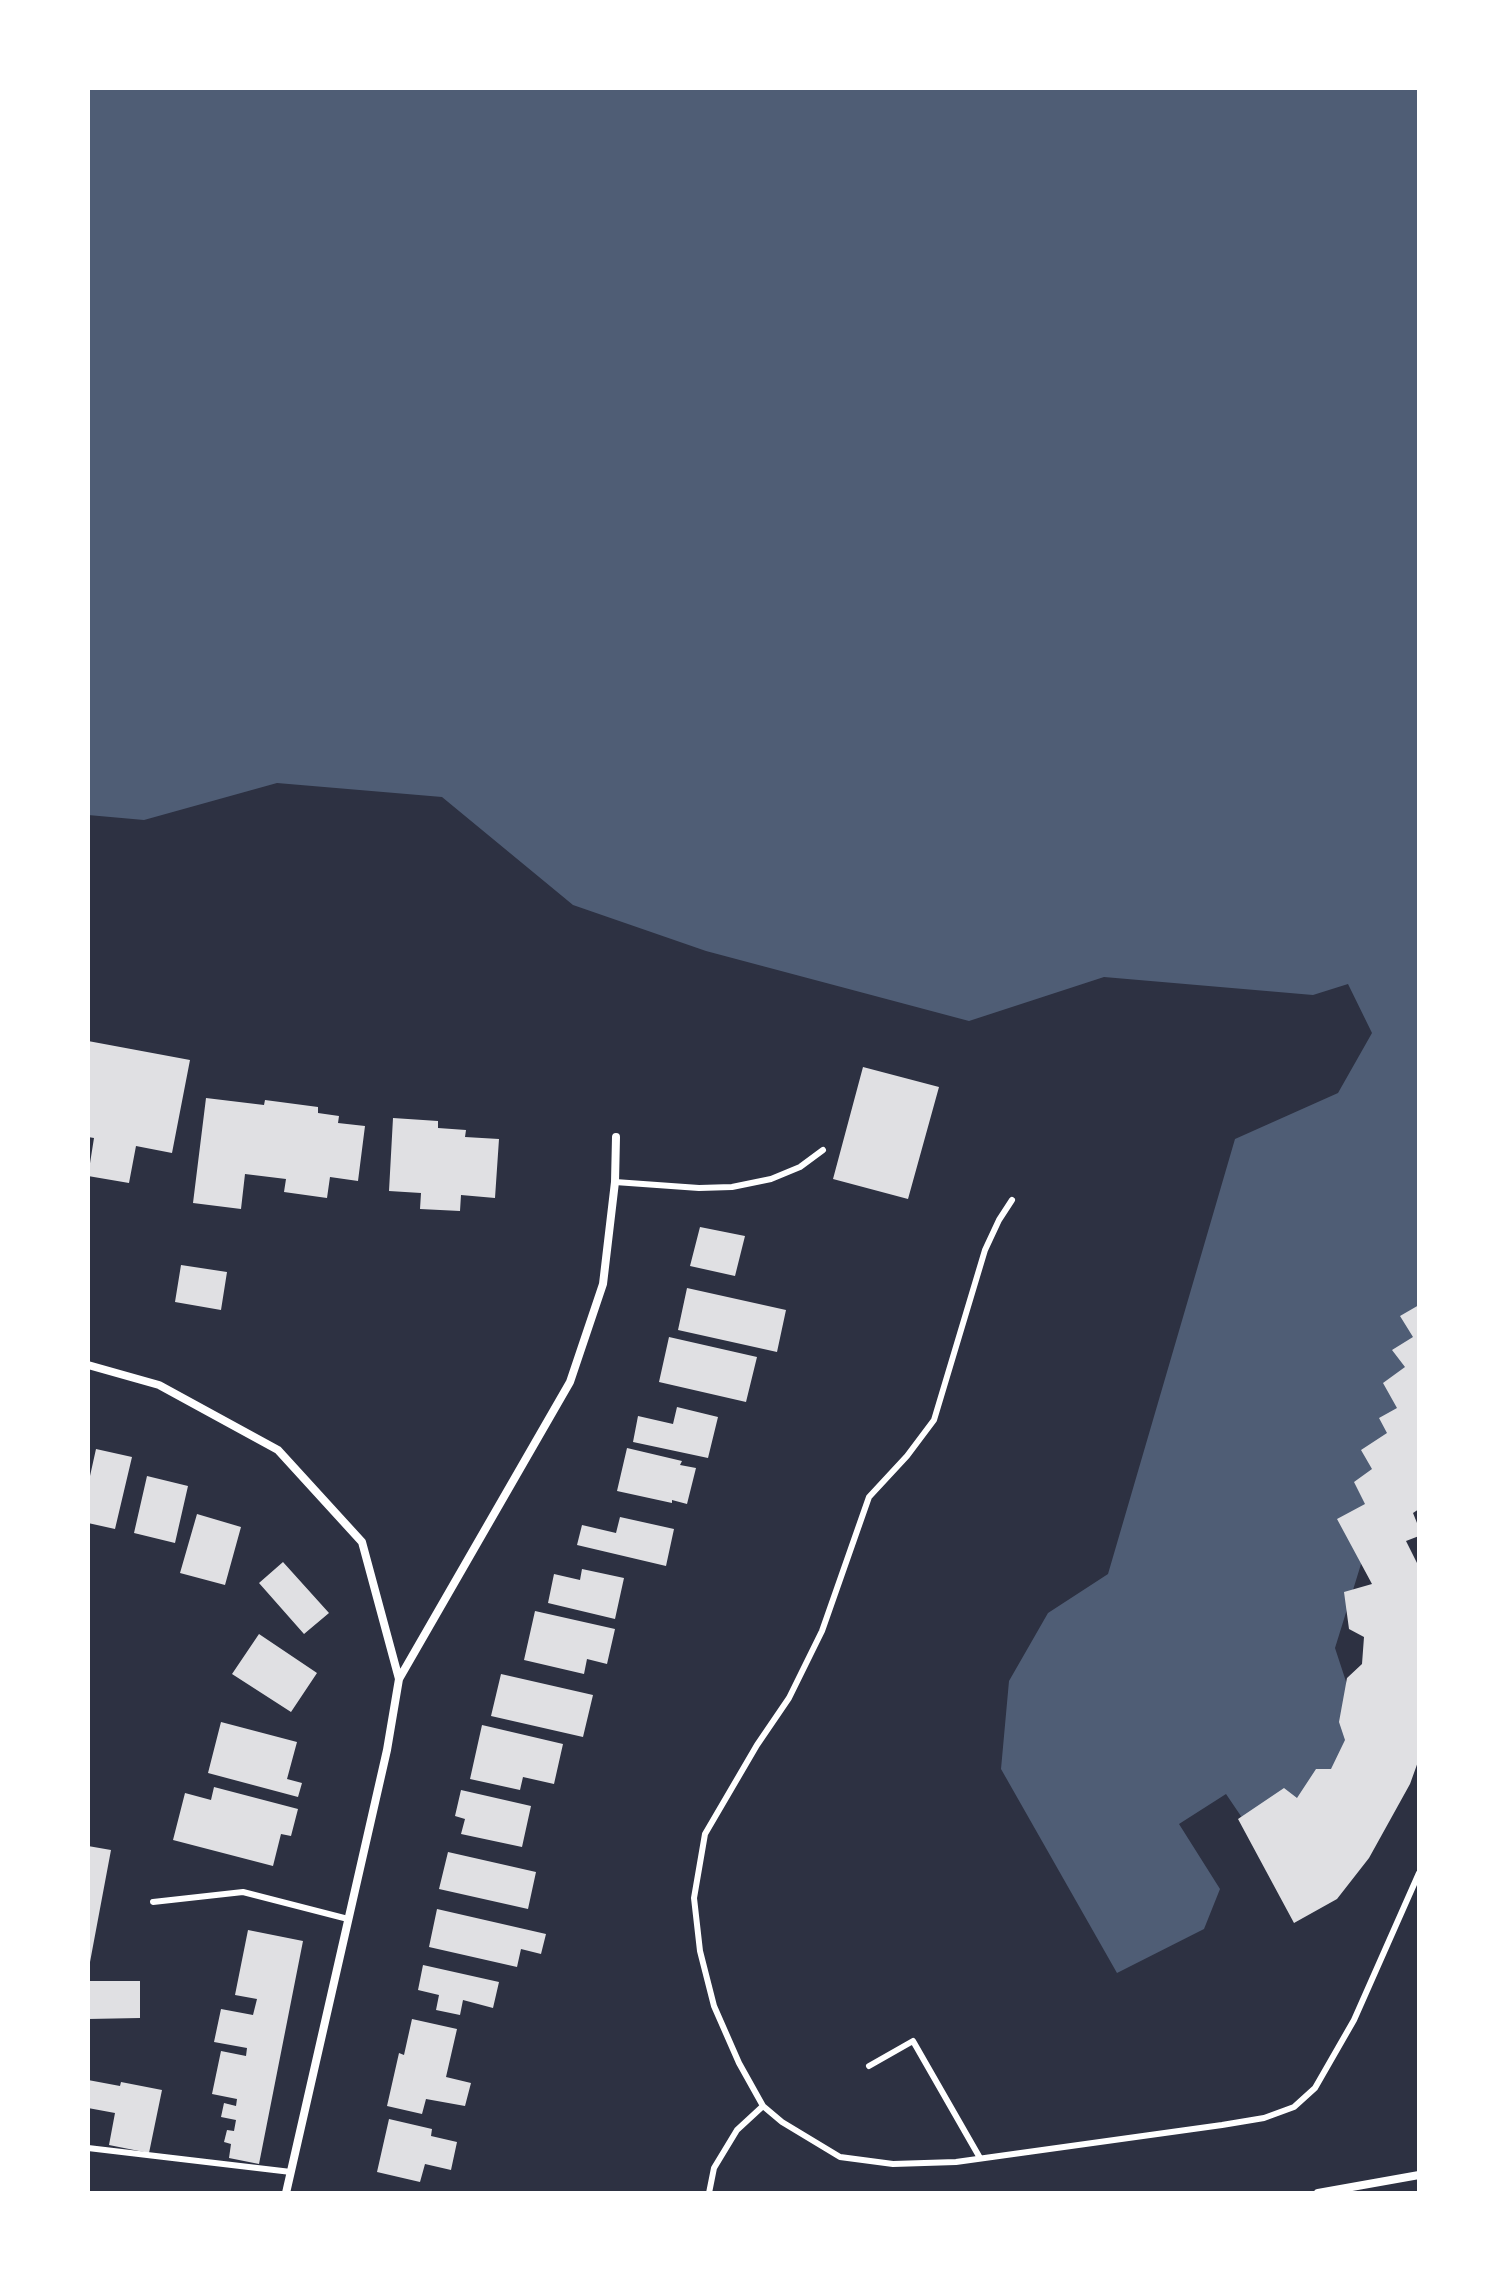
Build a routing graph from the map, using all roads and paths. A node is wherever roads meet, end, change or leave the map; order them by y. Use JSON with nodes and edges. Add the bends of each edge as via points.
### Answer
{"nodes":[{"id":1,"x":616,"y":1137,"type":"dead end"},
{"id":2,"x":823,"y":1150,"type":"dead end"},
{"id":3,"x":615,"y":1182,"type":"junction"},
{"id":4,"x":1012,"y":1200,"type":"dead end"},
{"id":5,"x":88,"y":1365,"type":"edge"},
{"id":6,"x":399,"y":1679,"type":"junction"},
{"id":7,"x":1419,"y":1873,"type":"edge"},
{"id":8,"x":153,"y":1902,"type":"dead end"},
{"id":9,"x":348,"y":1919,"type":"junction"},
{"id":10,"x":869,"y":2066,"type":"dead end"},
{"id":11,"x":763,"y":2106,"type":"junction"},
{"id":12,"x":88,"y":2148,"type":"edge"},
{"id":13,"x":980,"y":2158,"type":"junction"},
{"id":14,"x":291,"y":2172,"type":"junction"},
{"id":15,"x":1419,"y":2175,"type":"edge"},
{"id":16,"x":286,"y":2193,"type":"edge"},
{"id":17,"x":709,"y":2193,"type":"edge"},
{"id":18,"x":1318,"y":2193,"type":"edge"}],
"edges":[{"from":1,"to":3,"type":"street"},
{"from":2,"to":3,"type":"lane","via":[[771,1179],[732,1187]]},
{"from":3,"to":6,"type":"street","via":[[603,1284],[570,1382]]},
{"from":4,"to":11,"type":"lane","via":[[985,1250],[934,1420],[869,1497],[822,1631],[789,1698],[705,1834],[694,1898],[700,1951],[714,2006]]},
{"from":5,"to":6,"type":"street","via":[[159,1385],[278,1450],[362,1542]]},
{"from":6,"to":9,"type":"street"},
{"from":7,"to":13,"type":"lane","via":[[1354,2020],[1315,2088],[1294,2107],[1264,2118]]},
{"from":8,"to":9,"type":"lane","via":[[243,1892]]},
{"from":9,"to":14,"type":"street"},
{"from":10,"to":13,"type":"lane","via":[[913,2041]]},
{"from":11,"to":13,"type":"lane","via":[[840,2157],[893,2164]]},
{"from":11,"to":17,"type":"lane","via":[[737,2130],[714,2168]]},
{"from":12,"to":14,"type":"lane"},
{"from":14,"to":16,"type":"street"},
{"from":15,"to":18,"type":"street"}]}
